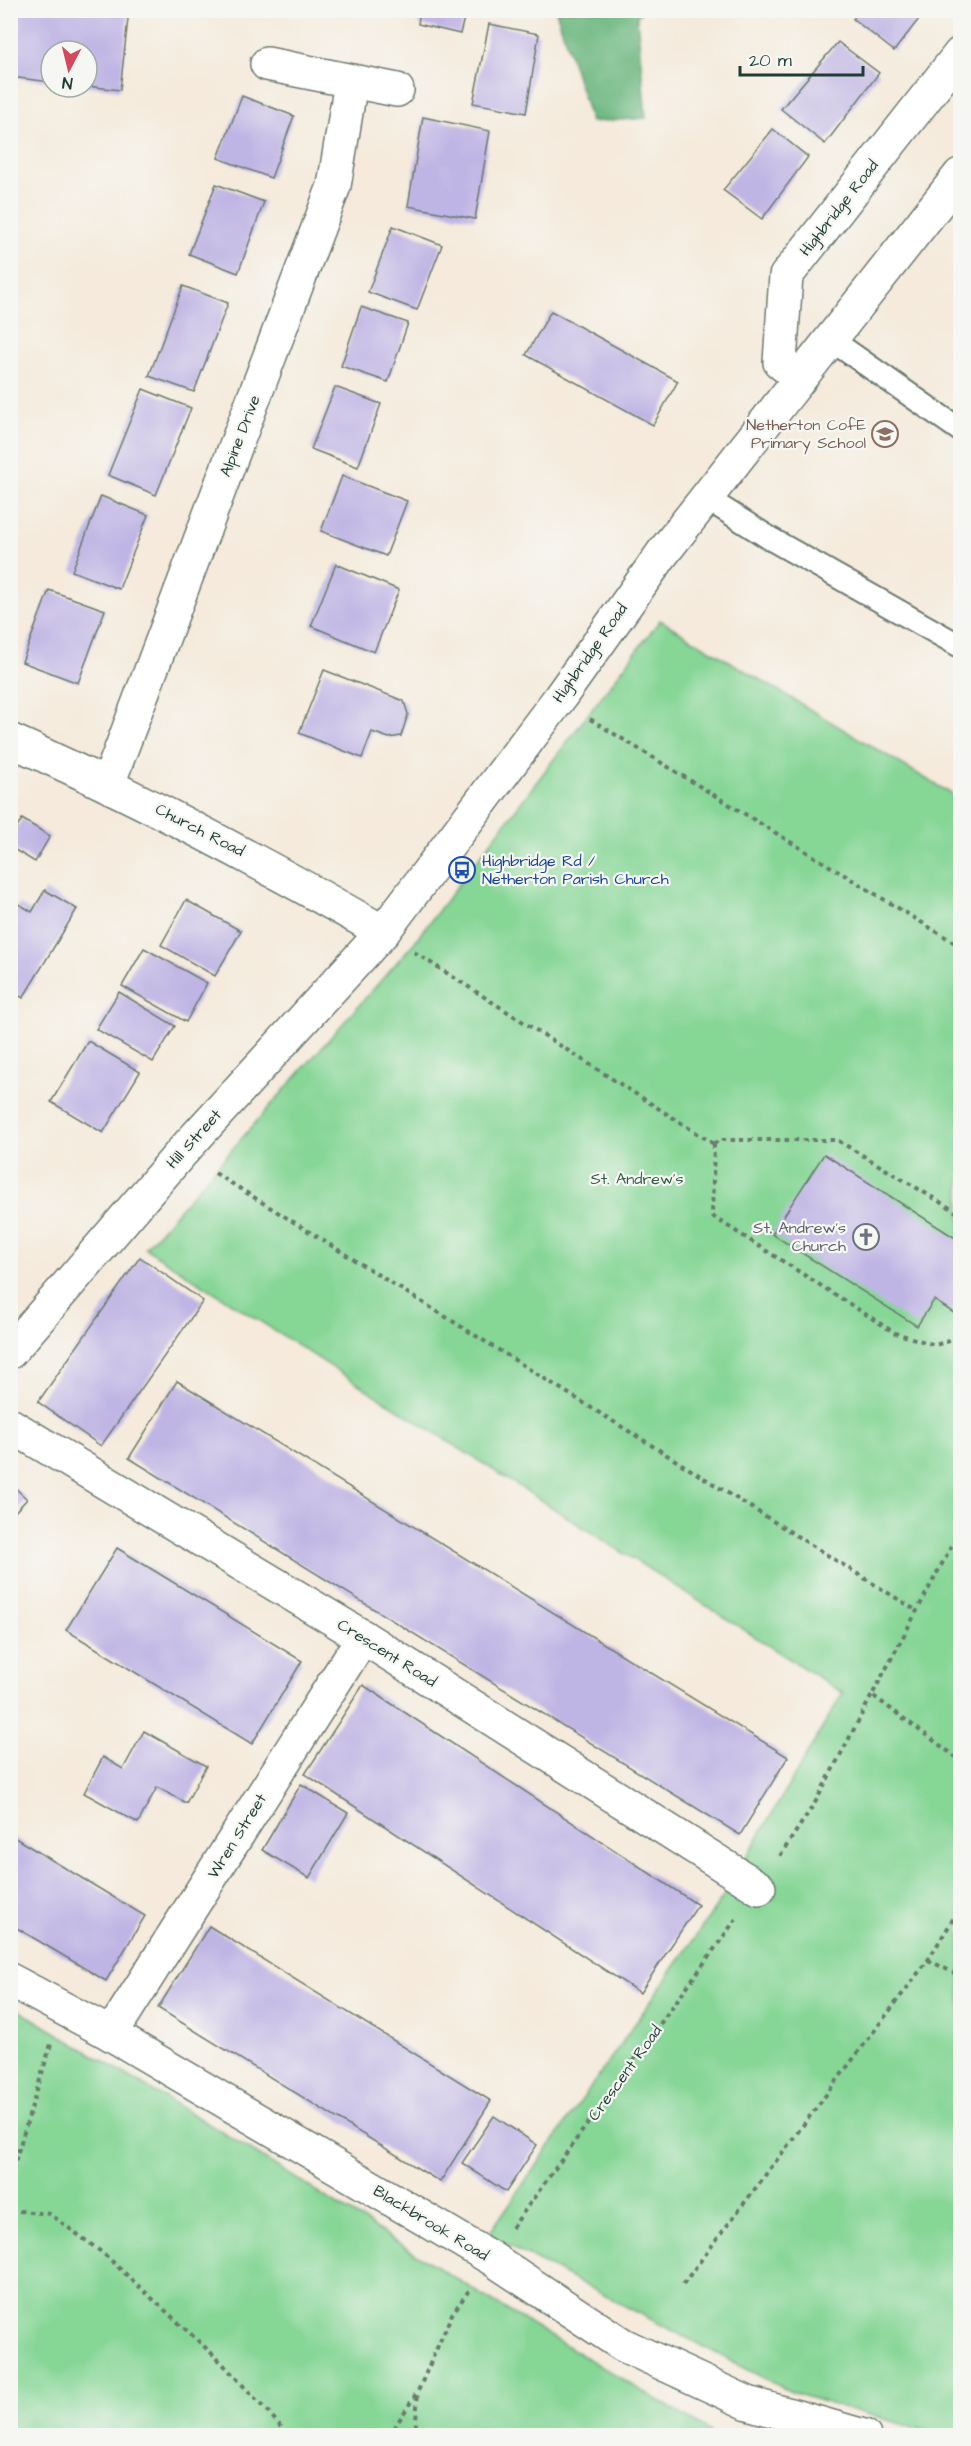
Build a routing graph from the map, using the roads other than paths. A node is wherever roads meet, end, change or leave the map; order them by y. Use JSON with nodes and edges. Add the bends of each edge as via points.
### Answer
{"nodes":[{"id":1,"x":960,"y":54,"type":"edge"},
{"id":2,"x":267,"y":64,"type":"dead end"},
{"id":3,"x":351,"y":82,"type":"junction"},
{"id":4,"x":398,"y":90,"type":"dead end"},
{"id":5,"x":960,"y":175,"type":"edge"},
{"id":6,"x":830,"y":339,"type":"junction"},
{"id":7,"x":799,"y":377,"type":"junction"},
{"id":8,"x":960,"y":430,"type":"edge"},
{"id":9,"x":706,"y":498,"type":"junction"},
{"id":10,"x":960,"y":646,"type":"edge"},
{"id":11,"x":10,"y":740,"type":"edge"},
{"id":12,"x":108,"y":784,"type":"junction"},
{"id":13,"x":383,"y":932,"type":"junction"},
{"id":14,"x":10,"y":1352,"type":"edge"},
{"id":15,"x":10,"y":1425,"type":"edge"},
{"id":16,"x":363,"y":1637,"type":"junction"},
{"id":17,"x":759,"y":1888,"type":"road end"},
{"id":18,"x":10,"y":1980,"type":"edge"},
{"id":19,"x":111,"y":2034,"type":"junction"},
{"id":20,"x":864,"y":2436,"type":"edge"}],
"edges":[{"from":1,"to":7,"type":"street","name":"Highbridge Road","via":[[786,276],[780,362]]},
{"from":2,"to":3,"type":"street"},
{"from":3,"to":4,"type":"street"},
{"from":3,"to":12,"type":"street","name":"Alpine Drive","via":[[334,186]]},
{"from":5,"to":6,"type":"street","name":"Highbridge Road"},
{"from":6,"to":7,"type":"street","name":"Highbridge Road"},
{"from":6,"to":8,"type":"lane"},
{"from":7,"to":9,"type":"street","name":"Highbridge Road"},
{"from":9,"to":10,"type":"lane"},
{"from":9,"to":13,"type":"street","name":"Highbridge Road"},
{"from":11,"to":12,"type":"street","name":"Church Road"},
{"from":12,"to":13,"type":"street","name":"Church Road","via":[[250,855]]},
{"from":13,"to":14,"type":"street","name":"Hill Street","via":[[182,1152]]},
{"from":15,"to":16,"type":"street","name":"Crescent Road"},
{"from":16,"to":17,"type":"street","name":"Crescent Road"},
{"from":16,"to":19,"type":"street","name":"Wren Street"},
{"from":18,"to":19,"type":"street","name":"Blackbrook Road"},
{"from":19,"to":20,"type":"street","name":"Blackbrook Road","via":[[491,2258],[623,2345],[748,2403]]}]}
